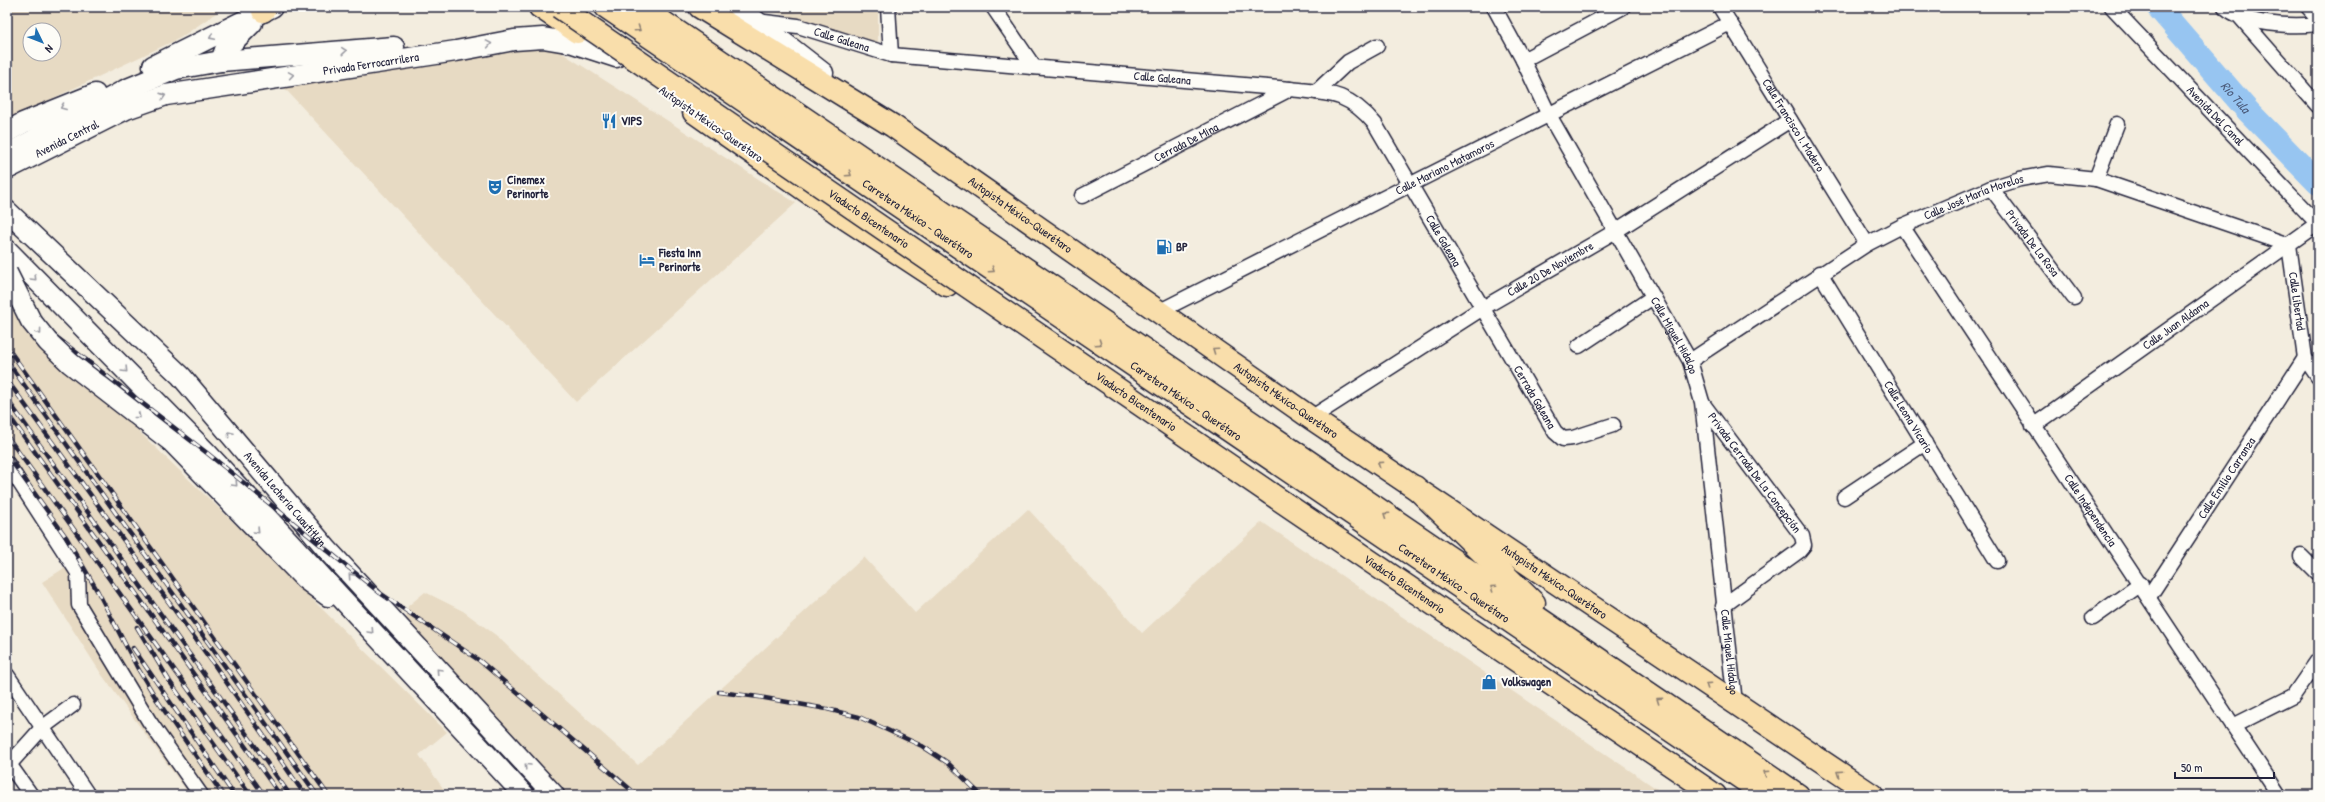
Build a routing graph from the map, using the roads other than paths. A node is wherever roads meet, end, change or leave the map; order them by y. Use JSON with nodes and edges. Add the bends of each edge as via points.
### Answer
{"nodes":[{"id":1,"x":540,"y":7,"type":"edge"},
{"id":2,"x":559,"y":7,"type":"edge"},
{"id":3,"x":606,"y":7,"type":"edge"},
{"id":4,"x":641,"y":7,"type":"edge"},
{"id":5,"x":700,"y":7,"type":"edge"},
{"id":6,"x":888,"y":7,"type":"edge"},
{"id":7,"x":993,"y":7,"type":"edge"},
{"id":8,"x":1494,"y":7,"type":"edge"},
{"id":9,"x":1623,"y":7,"type":"edge"},
{"id":10,"x":1720,"y":7,"type":"edge"},
{"id":11,"x":2112,"y":7,"type":"edge"},
{"id":12,"x":2225,"y":7,"type":"edge"},
{"id":13,"x":2308,"y":7,"type":"edge"},
{"id":14,"x":267,"y":8,"type":"edge"},
{"id":15,"x":734,"y":16,"type":"edge"},
{"id":16,"x":2240,"y":18,"type":"junction"},
{"id":17,"x":2318,"y":18,"type":"edge"},
{"id":18,"x":754,"y":21,"type":"junction"},
{"id":19,"x":1730,"y":23,"type":"junction"},
{"id":20,"x":2318,"y":24,"type":"edge"},
{"id":21,"x":1377,"y":46,"type":"dead end"},
{"id":22,"x":456,"y":52,"type":"junction"},
{"id":23,"x":890,"y":55,"type":"junction"},
{"id":24,"x":616,"y":57,"type":"junction"},
{"id":25,"x":1522,"y":60,"type":"junction"},
{"id":26,"x":221,"y":61,"type":"junction"},
{"id":27,"x":1034,"y":67,"type":"junction"},
{"id":28,"x":1290,"y":89,"type":"junction"},
{"id":29,"x":1316,"y":92,"type":"junction"},
{"id":30,"x":740,"y":100,"type":"junction"},
{"id":31,"x":2318,"y":106,"type":"edge"},
{"id":32,"x":126,"y":109,"type":"joint"},
{"id":33,"x":1549,"y":115,"type":"junction"},
{"id":34,"x":1790,"y":120,"type":"junction"},
{"id":35,"x":2117,"y":124,"type":"dead end"},
{"id":36,"x":893,"y":126,"type":"junction"},
{"id":37,"x":7,"y":132,"type":"edge"},
{"id":38,"x":7,"y":154,"type":"edge"},
{"id":39,"x":7,"y":169,"type":"edge"},
{"id":40,"x":2096,"y":179,"type":"junction"},
{"id":41,"x":1411,"y":184,"type":"junction"},
{"id":42,"x":1991,"y":188,"type":"junction"},
{"id":43,"x":1082,"y":196,"type":"dead end"},
{"id":44,"x":7,"y":211,"type":"edge"},
{"id":45,"x":2318,"y":224,"type":"edge"},
{"id":46,"x":1902,"y":226,"type":"junction"},
{"id":47,"x":1614,"y":232,"type":"junction"},
{"id":48,"x":1867,"y":244,"type":"junction"},
{"id":49,"x":2289,"y":245,"type":"junction"},
{"id":50,"x":7,"y":250,"type":"edge"},
{"id":51,"x":7,"y":273,"type":"edge"},
{"id":52,"x":1820,"y":273,"type":"junction"},
{"id":53,"x":962,"y":295,"type":"junction"},
{"id":54,"x":1653,"y":297,"type":"junction"},
{"id":55,"x":2074,"y":298,"type":"dead end"},
{"id":56,"x":1481,"y":308,"type":"junction"},
{"id":57,"x":1160,"y":311,"type":"junction"},
{"id":58,"x":1579,"y":346,"type":"dead end"},
{"id":59,"x":2305,"y":358,"type":"junction"},
{"id":60,"x":1690,"y":361,"type":"junction"},
{"id":61,"x":2318,"y":377,"type":"edge"},
{"id":62,"x":1702,"y":402,"type":"junction"},
{"id":63,"x":1311,"y":418,"type":"junction"},
{"id":64,"x":1613,"y":425,"type":"dead end"},
{"id":65,"x":2033,"y":426,"type":"junction"},
{"id":66,"x":1925,"y":443,"type":"junction"},
{"id":67,"x":1212,"y":458,"type":"junction"},
{"id":68,"x":7,"y":463,"type":"edge"},
{"id":69,"x":1415,"y":487,"type":"junction"},
{"id":70,"x":1844,"y":497,"type":"dead end"},
{"id":71,"x":2301,"y":556,"type":"dead end"},
{"id":72,"x":1997,"y":561,"type":"dead end"},
{"id":73,"x":2318,"y":573,"type":"edge"},
{"id":74,"x":1450,"y":581,"type":"junction"},
{"id":75,"x":2141,"y":584,"type":"junction"},
{"id":76,"x":2149,"y":597,"type":"junction"},
{"id":77,"x":1723,"y":606,"type":"junction"},
{"id":78,"x":355,"y":614,"type":"junction"},
{"id":79,"x":2093,"y":618,"type":"dead end"},
{"id":80,"x":1576,"y":644,"type":"junction"},
{"id":81,"x":2318,"y":660,"type":"edge"},
{"id":82,"x":7,"y":675,"type":"edge"},
{"id":83,"x":1735,"y":703,"type":"junction"},
{"id":84,"x":73,"y":705,"type":"dead end"},
{"id":85,"x":2233,"y":726,"type":"junction"},
{"id":86,"x":42,"y":728,"type":"junction"},
{"id":87,"x":8,"y":765,"type":"edge"},
{"id":88,"x":31,"y":795,"type":"edge"},
{"id":89,"x":88,"y":795,"type":"edge"},
{"id":90,"x":201,"y":795,"type":"edge"},
{"id":91,"x":524,"y":795,"type":"edge"},
{"id":92,"x":554,"y":795,"type":"edge"},
{"id":93,"x":1697,"y":795,"type":"edge"},
{"id":94,"x":1715,"y":795,"type":"edge"},
{"id":95,"x":1766,"y":795,"type":"edge"},
{"id":96,"x":1798,"y":795,"type":"edge"},
{"id":97,"x":1872,"y":795,"type":"edge"},
{"id":98,"x":2279,"y":795,"type":"edge"}],
"edges":[{"from":1,"to":24,"type":"main road","name":"Autopista México-Querétaro"},
{"from":2,"to":67,"type":"main road","name":"Viaducto Bicentenario","bridge":true},
{"from":3,"to":30,"type":"main road","name":"Carretera México - Querétaro","one_way":true},
{"from":80,"to":4,"type":"main road","name":"Carretera México - Querétaro","one_way":true},
{"from":5,"to":15,"type":"main road","name":"Autopista México-Querétaro"},
{"from":6,"to":23,"type":"street"},
{"from":7,"to":27,"type":"street"},
{"from":8,"to":25,"type":"street","name":"Calle Miguel Hidalgo"},
{"from":9,"to":25,"type":"street"},
{"from":10,"to":19,"type":"street","name":"Calle Francisco I. Madero"},
{"from":11,"to":45,"type":"street","name":"Avenida Del Canal"},
{"from":12,"to":16,"type":"street"},
{"from":13,"to":17,"type":"street"},
{"from":14,"to":26,"type":"main road","via":[[225,50]]},
{"from":14,"to":37,"type":"main road","one_way":true,"via":[[112,87]]},
{"from":15,"to":18,"type":"main road"},
{"from":15,"to":36,"type":"main road","name":"Autopista México-Querétaro"},
{"from":16,"to":20,"type":"street","via":[[2296,26]]},
{"from":16,"to":31,"type":"street"},
{"from":18,"to":23,"type":"street","name":"Calle Galeana","via":[[798,26]]},
{"from":18,"to":36,"type":"main road"},
{"from":19,"to":33,"type":"street","name":"Calle Mariano Matamoros"},
{"from":19,"to":34,"type":"street","name":"Calle Francisco I. Madero"},
{"from":21,"to":29,"type":"street","via":[[1348,62]]},
{"from":22,"to":24,"type":"main road","name":"Privada Ferrocarrilera","one_way":true,"via":[[507,41],[543,38],[573,42]]},
{"from":26,"to":22,"type":"main road","one_way":true,"via":[[399,47]]},
{"from":32,"to":22,"type":"main road","name":"Privada Ferrocarrilera","one_way":true,"via":[[166,95]]},
{"from":23,"to":27,"type":"street","name":"Calle Galeana"},
{"from":24,"to":53,"type":"main road","name":"Autopista México-Querétaro","via":[[844,218]]},
{"from":25,"to":33,"type":"street","name":"Calle Miguel Hidalgo"},
{"from":26,"to":38,"type":"main road","via":[[176,69],[125,90]]},
{"from":27,"to":28,"type":"street","name":"Calle Galeana"},
{"from":28,"to":29,"type":"street","name":"Calle Galeana"},
{"from":28,"to":43,"type":"street","name":"Cerrada De Mina"},
{"from":29,"to":41,"type":"street","name":"Calle Galeana","via":[[1341,96],[1362,108],[1375,124]]},
{"from":30,"to":53,"type":"main road"},
{"from":30,"to":74,"type":"main road","name":"Carretera México - Querétaro","one_way":true},
{"from":32,"to":39,"type":"main road","name":"Avenida Central"},
{"from":33,"to":41,"type":"street","name":"Calle Mariano Matamoros"},
{"from":33,"to":47,"type":"street","name":"Calle Miguel Hidalgo"},
{"from":34,"to":47,"type":"street","name":"Calle 20 De Noviembre"},
{"from":34,"to":48,"type":"street","name":"Calle Francisco I. Madero"},
{"from":35,"to":40,"type":"street"},
{"from":36,"to":57,"type":"main road","name":"Autopista México-Querétaro"},
{"from":40,"to":42,"type":"street","name":"Calle José María Morelos","via":[[2049,174]]},
{"from":40,"to":49,"type":"street","name":"Calle José María Morelos"},
{"from":41,"to":56,"type":"street","name":"Calle Galeana"},
{"from":41,"to":57,"type":"street","name":"Calle Mariano Matamoros"},
{"from":42,"to":46,"type":"street","name":"Calle José María Morelos"},
{"from":42,"to":55,"type":"street","name":"Privada De La Rosa"},
{"from":92,"to":44,"type":"main road","name":"Avenida Lecheria Cuautitlán","one_way":true,"via":[[326,548],[181,376]]},
{"from":45,"to":49,"type":"street","name":"Calle Juan Aldama"},
{"from":46,"to":48,"type":"street","name":"Calle José María Morelos"},
{"from":46,"to":65,"type":"street","name":"Calle Independencia"},
{"from":47,"to":54,"type":"street","name":"Calle Miguel Hidalgo"},
{"from":47,"to":56,"type":"street","name":"Calle 20 De Noviembre"},
{"from":48,"to":52,"type":"street","name":"Calle José María Morelos"},
{"from":49,"to":59,"type":"street","name":"Calle Libertad"},
{"from":49,"to":65,"type":"street","name":"Calle Juan Aldama"},
{"from":50,"to":78,"type":"main road","name":"Avenida Lecheria Cuautitlán","one_way":true,"via":[[207,453]]},
{"from":51,"to":78,"type":"main road","one_way":true,"bridge":true,"via":[[31,321],[48,342],[70,363],[172,442],[305,579]]},
{"from":52,"to":60,"type":"street","name":"Calle José María Morelos"},
{"from":52,"to":66,"type":"street","name":"Calle Leona Vicario"},
{"from":53,"to":67,"type":"main road","name":"Autopista México-Querétaro"},
{"from":54,"to":58,"type":"street"},
{"from":54,"to":60,"type":"street","name":"Calle Miguel Hidalgo"},
{"from":56,"to":63,"type":"street","name":"Calle 20 De Noviembre"},
{"from":56,"to":64,"type":"street","name":"Cerrada Galeana","via":[[1555,432],[1563,438],[1573,438]]},
{"from":63,"to":57,"type":"main road","name":"Autopista México-Querétaro","one_way":true},
{"from":59,"to":61,"type":"street","name":"Calle Libertad"},
{"from":59,"to":76,"type":"street","name":"Calle Emilio Carranza"},
{"from":60,"to":62,"type":"street","name":"Calle Miguel Hidalgo"},
{"from":62,"to":77,"type":"street","name":"Calle Miguel Hidalgo"},
{"from":62,"to":77,"type":"street","name":"Privada Cerrada De La Concepción","via":[[1802,536],[1804,545]]},
{"from":69,"to":63,"type":"main road","name":"Autopista México-Querétaro","one_way":true},
{"from":65,"to":75,"type":"street","name":"Calle Independencia"},
{"from":66,"to":70,"type":"street"},
{"from":66,"to":72,"type":"street","name":"Calle Leona Vicario"},
{"from":67,"to":74,"type":"main road"},
{"from":67,"to":93,"type":"main road","name":"Autopista México-Querétaro"},
{"from":67,"to":94,"type":"main road","name":"Viaducto Bicentenario","bridge":true},
{"from":68,"to":90,"type":"street","via":[[78,573],[79,605],[149,721]]},
{"from":69,"to":80,"type":"main road"},
{"from":83,"to":69,"type":"main road","name":"Autopista México-Querétaro","one_way":true},
{"from":71,"to":73,"type":"street"},
{"from":74,"to":95,"type":"main road","name":"Carretera México - Querétaro"},
{"from":75,"to":76,"type":"street","name":"Calle Independencia"},
{"from":75,"to":79,"type":"street"},
{"from":76,"to":85,"type":"street","name":"Calle Independencia"},
{"from":77,"to":83,"type":"street","name":"Calle Miguel Hidalgo"},
{"from":78,"to":91,"type":"main road","name":"Avenida Lecheria Cuautitlán","one_way":true},
{"from":96,"to":80,"type":"main road","name":"Carretera México - Querétaro","one_way":true},
{"from":81,"to":85,"type":"street","via":[[2293,696]]},
{"from":82,"to":86,"type":"street"},
{"from":97,"to":83,"type":"main road","name":"Autopista México-Querétaro","one_way":true},
{"from":84,"to":86,"type":"street"},
{"from":85,"to":98,"type":"street","name":"Calle Independencia"},
{"from":86,"to":87,"type":"street"},
{"from":86,"to":89,"type":"street"},
{"from":87,"to":88,"type":"street"}]}
